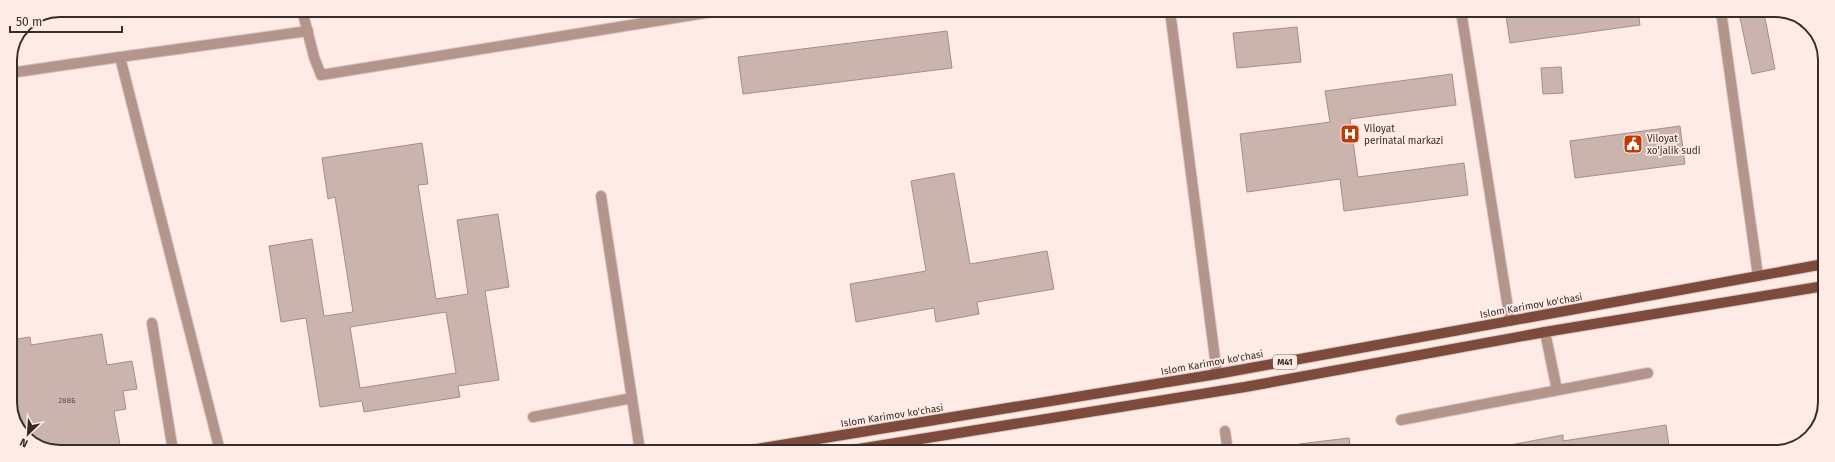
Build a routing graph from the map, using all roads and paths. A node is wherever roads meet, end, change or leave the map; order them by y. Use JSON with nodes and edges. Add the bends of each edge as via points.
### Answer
{"nodes":[{"id":1,"x":304,"y":17,"type":"edge"},
{"id":2,"x":681,"y":17,"type":"edge"},
{"id":3,"x":1171,"y":17,"type":"edge"},
{"id":4,"x":1462,"y":17,"type":"edge"},
{"id":5,"x":1722,"y":17,"type":"edge"},
{"id":6,"x":308,"y":31,"type":"junction"},
{"id":7,"x":120,"y":57,"type":"junction"},
{"id":8,"x":17,"y":72,"type":"edge"},
{"id":9,"x":601,"y":196,"type":"dead end"},
{"id":10,"x":1818,"y":265,"type":"edge"},
{"id":11,"x":1758,"y":276,"type":"junction"},
{"id":12,"x":1818,"y":287,"type":"edge"},
{"id":13,"x":1510,"y":321,"type":"junction"},
{"id":14,"x":152,"y":324,"type":"dead end"},
{"id":15,"x":1545,"y":332,"type":"junction"},
{"id":16,"x":1648,"y":373,"type":"dead end"},
{"id":17,"x":1218,"y":374,"type":"junction"},
{"id":18,"x":1557,"y":390,"type":"junction"},
{"id":19,"x":632,"y":398,"type":"junction"},
{"id":20,"x":534,"y":417,"type":"dead end"},
{"id":21,"x":1401,"y":420,"type":"dead end"},
{"id":22,"x":1225,"y":432,"type":"dead end"},
{"id":23,"x":172,"y":445,"type":"edge"},
{"id":24,"x":218,"y":445,"type":"edge"},
{"id":25,"x":639,"y":445,"type":"edge"},
{"id":26,"x":781,"y":445,"type":"edge"},
{"id":27,"x":889,"y":445,"type":"edge"},
{"id":28,"x":1227,"y":445,"type":"edge"}],
"edges":[{"from":1,"to":6,"type":"street"},
{"from":2,"to":6,"type":"street","via":[[321,75]]},
{"from":3,"to":17,"type":"street"},
{"from":4,"to":13,"type":"street"},
{"from":5,"to":11,"type":"street"},
{"from":6,"to":7,"type":"street"},
{"from":7,"to":8,"type":"street"},
{"from":7,"to":24,"type":"street"},
{"from":9,"to":19,"type":"street"},
{"from":10,"to":11,"type":"main road","name":"Islom Karimov ko'chasi","number":"M41"},
{"from":11,"to":13,"type":"main road","name":"Islom Karimov ko'chasi","number":"M41"},
{"from":12,"to":15,"type":"main road","number":"M41"},
{"from":13,"to":17,"type":"main road","name":"Islom Karimov ko'chasi","number":"M41"},
{"from":14,"to":23,"type":"street"},
{"from":15,"to":18,"type":"street"},
{"from":15,"to":27,"type":"main road","number":"M41","via":[[1245,387]]},
{"from":16,"to":18,"type":"street"},
{"from":17,"to":26,"type":"main road","name":"Islom Karimov ko'chasi","number":"M41"},
{"from":18,"to":21,"type":"street"},
{"from":19,"to":20,"type":"street"},
{"from":19,"to":25,"type":"street"},
{"from":22,"to":28,"type":"street"}]}
